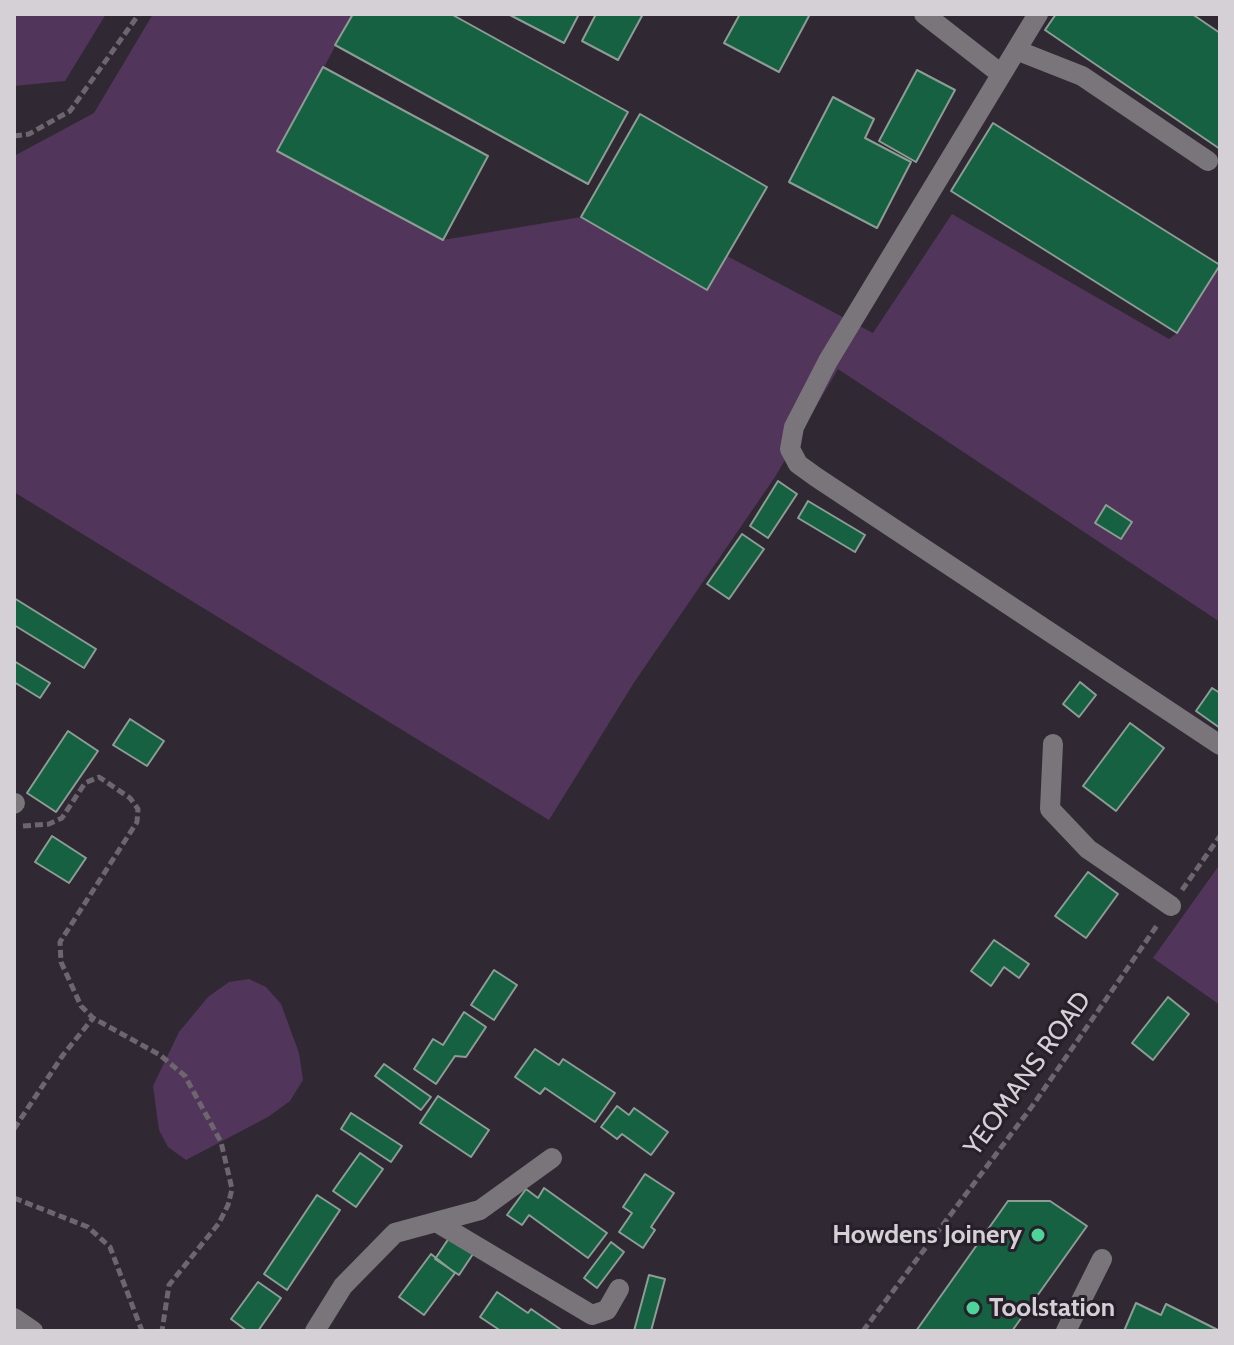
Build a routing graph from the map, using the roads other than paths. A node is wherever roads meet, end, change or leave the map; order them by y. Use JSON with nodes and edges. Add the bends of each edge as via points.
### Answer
{"nodes":[{"id":1,"x":924,"y":14,"type":"edge"},
{"id":2,"x":1038,"y":14,"type":"edge"},
{"id":3,"x":1016,"y":50,"type":"junction"},
{"id":4,"x":1001,"y":74,"type":"junction"},
{"id":5,"x":1208,"y":161,"type":"dead end"},
{"id":6,"x":1053,"y":744,"type":"dead end"},
{"id":7,"x":1220,"y":745,"type":"edge"},
{"id":8,"x":1171,"y":906,"type":"road end"},
{"id":9,"x":552,"y":1158,"type":"dead end"},
{"id":10,"x":436,"y":1222,"type":"junction"},
{"id":11,"x":1102,"y":1259,"type":"dead end"},
{"id":12,"x":619,"y":1289,"type":"dead end"},
{"id":13,"x":14,"y":1318,"type":"edge"},
{"id":14,"x":33,"y":1331,"type":"edge"},
{"id":15,"x":315,"y":1331,"type":"edge"},
{"id":16,"x":1066,"y":1331,"type":"edge"}],
"edges":[{"from":1,"to":4,"type":"street"},
{"from":2,"to":3,"type":"street"},
{"from":3,"to":4,"type":"street"},
{"from":3,"to":5,"type":"street","via":[[1082,76]]},
{"from":4,"to":7,"type":"street","via":[[828,361],[794,427],[790,449],[798,464],[816,477]]},
{"from":6,"to":8,"type":"street","via":[[1050,809],[1088,849]]},
{"from":9,"to":10,"type":"street","via":[[480,1210]]},
{"from":10,"to":12,"type":"street","via":[[592,1315],[607,1310]]},
{"from":10,"to":15,"type":"street","via":[[395,1233],[343,1286]]},
{"from":11,"to":16,"type":"street"},
{"from":13,"to":14,"type":"street"}]}
